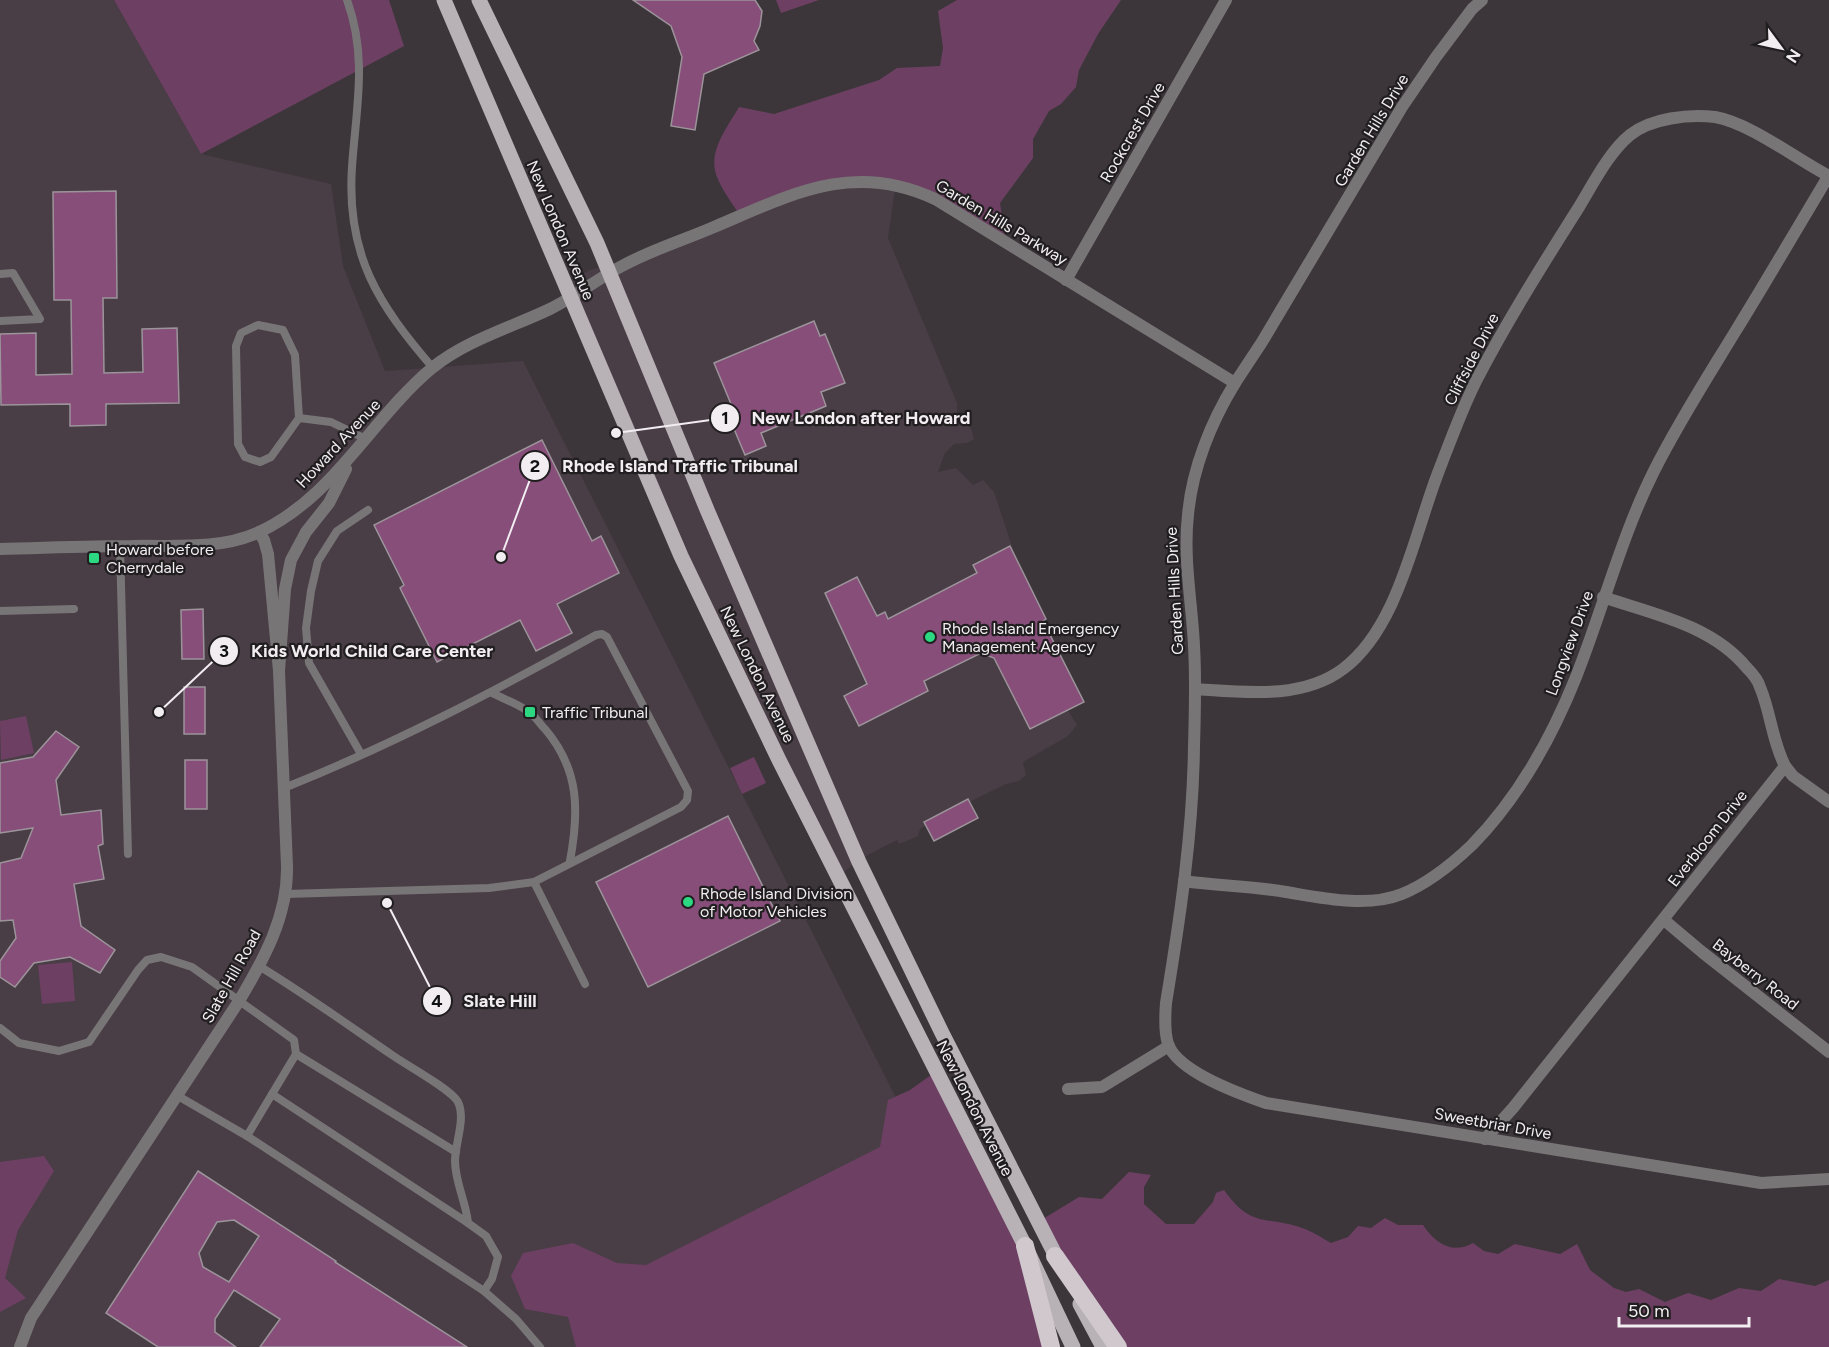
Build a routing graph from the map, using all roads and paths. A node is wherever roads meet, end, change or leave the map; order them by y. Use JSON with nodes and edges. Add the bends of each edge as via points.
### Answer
{"nodes":[{"id":1,"x":347,"y":0,"type":"edge"},
{"id":2,"x":444,"y":0,"type":"edge"},
{"id":3,"x":1226,"y":0,"type":"edge"},
{"id":4,"x":1482,"y":0,"type":"edge"},
{"id":5,"x":481,"y":3,"type":"edge"},
{"id":6,"x":1829,"y":176,"type":"edge"},
{"id":7,"x":609,"y":273,"type":"junction"},
{"id":8,"x":0,"y":274,"type":"edge"},
{"id":9,"x":1066,"y":280,"type":"junction"},
{"id":10,"x":570,"y":297,"type":"junction"},
{"id":11,"x":0,"y":321,"type":"edge"},
{"id":12,"x":433,"y":368,"type":"junction"},
{"id":13,"x":1235,"y":384,"type":"junction"},
{"id":14,"x":299,"y":418,"type":"junction"},
{"id":15,"x":366,"y":439,"type":"junction"},
{"id":16,"x":353,"y":454,"type":"junction"},
{"id":17,"x":368,"y":510,"type":"dead end"},
{"id":18,"x":259,"y":532,"type":"junction"},
{"id":19,"x":120,"y":546,"type":"junction"},
{"id":20,"x":0,"y":549,"type":"edge"},
{"id":21,"x":1603,"y":597,"type":"junction"},
{"id":22,"x":74,"y":609,"type":"dead end"},
{"id":23,"x":0,"y":611,"type":"edge"},
{"id":24,"x":279,"y":671,"type":"junction"},
{"id":25,"x":1194,"y":689,"type":"junction"},
{"id":26,"x":492,"y":693,"type":"junction"},
{"id":27,"x":361,"y":754,"type":"junction"},
{"id":28,"x":1785,"y":766,"type":"junction"},
{"id":29,"x":284,"y":788,"type":"junction"},
{"id":30,"x":1829,"y":802,"type":"edge"},
{"id":31,"x":128,"y":854,"type":"dead end"},
{"id":32,"x":570,"y":861,"type":"junction"},
{"id":33,"x":1184,"y":881,"type":"junction"},
{"id":34,"x":534,"y":882,"type":"junction"},
{"id":35,"x":286,"y":894,"type":"junction"},
{"id":36,"x":1664,"y":920,"type":"junction"},
{"id":37,"x":259,"y":966,"type":"junction"},
{"id":38,"x":585,"y":984,"type":"dead end"},
{"id":39,"x":239,"y":1001,"type":"junction"},
{"id":40,"x":0,"y":1028,"type":"edge"},
{"id":41,"x":1169,"y":1046,"type":"junction"},
{"id":42,"x":1829,"y":1052,"type":"edge"},
{"id":43,"x":296,"y":1054,"type":"junction"},
{"id":44,"x":1068,"y":1089,"type":"dead end"},
{"id":45,"x":272,"y":1094,"type":"junction"},
{"id":46,"x":178,"y":1096,"type":"junction"},
{"id":47,"x":247,"y":1136,"type":"junction"},
{"id":48,"x":1485,"y":1139,"type":"junction"},
{"id":49,"x":456,"y":1152,"type":"junction"},
{"id":50,"x":1829,"y":1179,"type":"edge"},
{"id":51,"x":468,"y":1223,"type":"junction"},
{"id":52,"x":1025,"y":1246,"type":"junction"},
{"id":53,"x":1055,"y":1256,"type":"junction"},
{"id":54,"x":484,"y":1291,"type":"junction"},
{"id":55,"x":20,"y":1347,"type":"edge"},
{"id":56,"x":540,"y":1347,"type":"edge"},
{"id":57,"x":1051,"y":1347,"type":"edge"},
{"id":58,"x":1073,"y":1347,"type":"edge"},
{"id":59,"x":1102,"y":1347,"type":"edge"},
{"id":60,"x":1118,"y":1347,"type":"edge"}],
"edges":[{"from":1,"to":12,"type":"lane","via":[[358,37],[360,75],[351,188],[354,225],[363,262],[378,294],[396,324]]},
{"from":2,"to":10,"type":"main road","name":"New London Avenue"},
{"from":3,"to":9,"type":"street","name":"Rockcrest Drive"},
{"from":4,"to":13,"type":"street","name":"Garden Hills Drive","via":[[1402,107]]},
{"from":5,"to":7,"type":"main road","name":"New London Avenue"},
{"from":6,"to":21,"type":"street","name":"Longview Drive","via":[[1658,462]]},
{"from":6,"to":25,"type":"street","name":"Cliffside Drive","via":[[1766,139],[1714,117],[1670,118],[1631,134],[1591,186],[1548,254],[1475,383],[1425,505],[1404,570],[1372,641],[1342,670],[1305,687],[1240,693]]},
{"from":7,"to":9,"type":"street","name":"Garden Hills Parkway","via":[[798,192],[832,183],[865,182],[891,184],[935,199]]},
{"from":7,"to":10,"type":"street","name":"Garden Hills Parkway"},
{"from":7,"to":53,"type":"main road","name":"New London Avenue","via":[[821,777],[942,1033]]},
{"from":8,"to":11,"type":"lane","via":[[13,273],[40,320]]},
{"from":9,"to":13,"type":"street","name":"Garden Hills Parkway"},
{"from":10,"to":12,"type":"street","name":"Howard Avenue","via":[[469,344]]},
{"from":10,"to":52,"type":"main road","name":"New London Avenue","via":[[681,556],[779,760]]},
{"from":12,"to":15,"type":"street","name":"Howard Avenue"},
{"from":13,"to":25,"type":"street","name":"Garden Hills Drive","via":[[1222,405],[1199,462],[1188,514]]},
{"from":14,"to":14,"type":"lane","via":[[272,458],[260,462],[245,457],[238,444],[236,346],[241,333],[258,326],[283,330],[295,355]]},
{"from":14,"to":15,"type":"lane","via":[[331,422]]},
{"from":15,"to":16,"type":"street","name":"Howard Avenue"},
{"from":16,"to":18,"type":"street","name":"Howard Avenue","via":[[303,505]]},
{"from":16,"to":24,"type":"street","via":[[329,503],[306,532],[291,561]]},
{"from":17,"to":27,"type":"lane","via":[[337,531],[318,561],[306,628],[309,663]]},
{"from":18,"to":19,"type":"street","name":"Howard Avenue","via":[[211,544]]},
{"from":18,"to":24,"type":"street","name":"Slate Hill Road","via":[[268,554]]},
{"from":19,"to":20,"type":"street","name":"Howard Avenue"},
{"from":19,"to":31,"type":"lane"},
{"from":21,"to":28,"type":"street","via":[[1693,628],[1738,658],[1760,685]]},
{"from":21,"to":33,"type":"street","name":"Longview Drive","via":[[1565,702],[1528,772],[1483,834],[1436,876],[1405,893],[1366,901]]},
{"from":22,"to":23,"type":"lane"},
{"from":24,"to":29,"type":"street","name":"Slate Hill Road"},
{"from":25,"to":33,"type":"street","name":"Garden Hills Drive","via":[[1194,748]]},
{"from":26,"to":27,"type":"lane"},
{"from":26,"to":32,"type":"lane","via":[[530,712],[567,763],[575,784],[576,828]]},
{"from":26,"to":32,"type":"lane","via":[[602,634],[688,790],[681,807]]},
{"from":27,"to":29,"type":"lane"},
{"from":28,"to":30,"type":"street"},
{"from":28,"to":36,"type":"street","name":"Everbloom Drive"},
{"from":29,"to":35,"type":"street","name":"Slate Hill Road"},
{"from":32,"to":34,"type":"lane"},
{"from":33,"to":41,"type":"street","name":"Garden Hills Drive","via":[[1166,1003]]},
{"from":34,"to":35,"type":"lane","via":[[489,888]]},
{"from":34,"to":38,"type":"lane"},
{"from":35,"to":37,"type":"street","name":"Slate Hill Road"},
{"from":36,"to":42,"type":"street","name":"Bayberry Road"},
{"from":36,"to":48,"type":"street","name":"Everbloom Drive"},
{"from":37,"to":39,"type":"street","name":"Slate Hill Road"},
{"from":37,"to":49,"type":"lane","via":[[451,1095],[458,1102],[461,1115]]},
{"from":39,"to":40,"type":"lane","via":[[192,967],[161,957],[147,960],[138,970],[89,1042],[59,1051],[19,1042]]},
{"from":39,"to":43,"type":"lane","via":[[294,1040]]},
{"from":39,"to":46,"type":"street","name":"Slate Hill Road"},
{"from":41,"to":44,"type":"street","via":[[1102,1086]]},
{"from":41,"to":48,"type":"street","name":"Sweetbriar Drive","via":[[1192,1069],[1225,1089],[1266,1103]]},
{"from":43,"to":45,"type":"lane"},
{"from":43,"to":49,"type":"lane"},
{"from":45,"to":47,"type":"lane"},
{"from":45,"to":51,"type":"lane"},
{"from":46,"to":47,"type":"lane"},
{"from":46,"to":55,"type":"street","name":"Slate Hill Road","via":[[31,1318]]},
{"from":47,"to":54,"type":"lane"},
{"from":48,"to":50,"type":"street","name":"Sweetbriar Drive","via":[[1761,1183]]},
{"from":49,"to":51,"type":"lane","via":[[456,1174]]},
{"from":51,"to":54,"type":"lane","via":[[486,1236],[498,1257]]},
{"from":52,"to":57,"type":"highway"},
{"from":52,"to":58,"type":"main road","name":"New London Avenue"},
{"from":53,"to":59,"type":"main road","name":"New London Avenue"},
{"from":53,"to":60,"type":"highway"},
{"from":54,"to":56,"type":"lane"}]}
